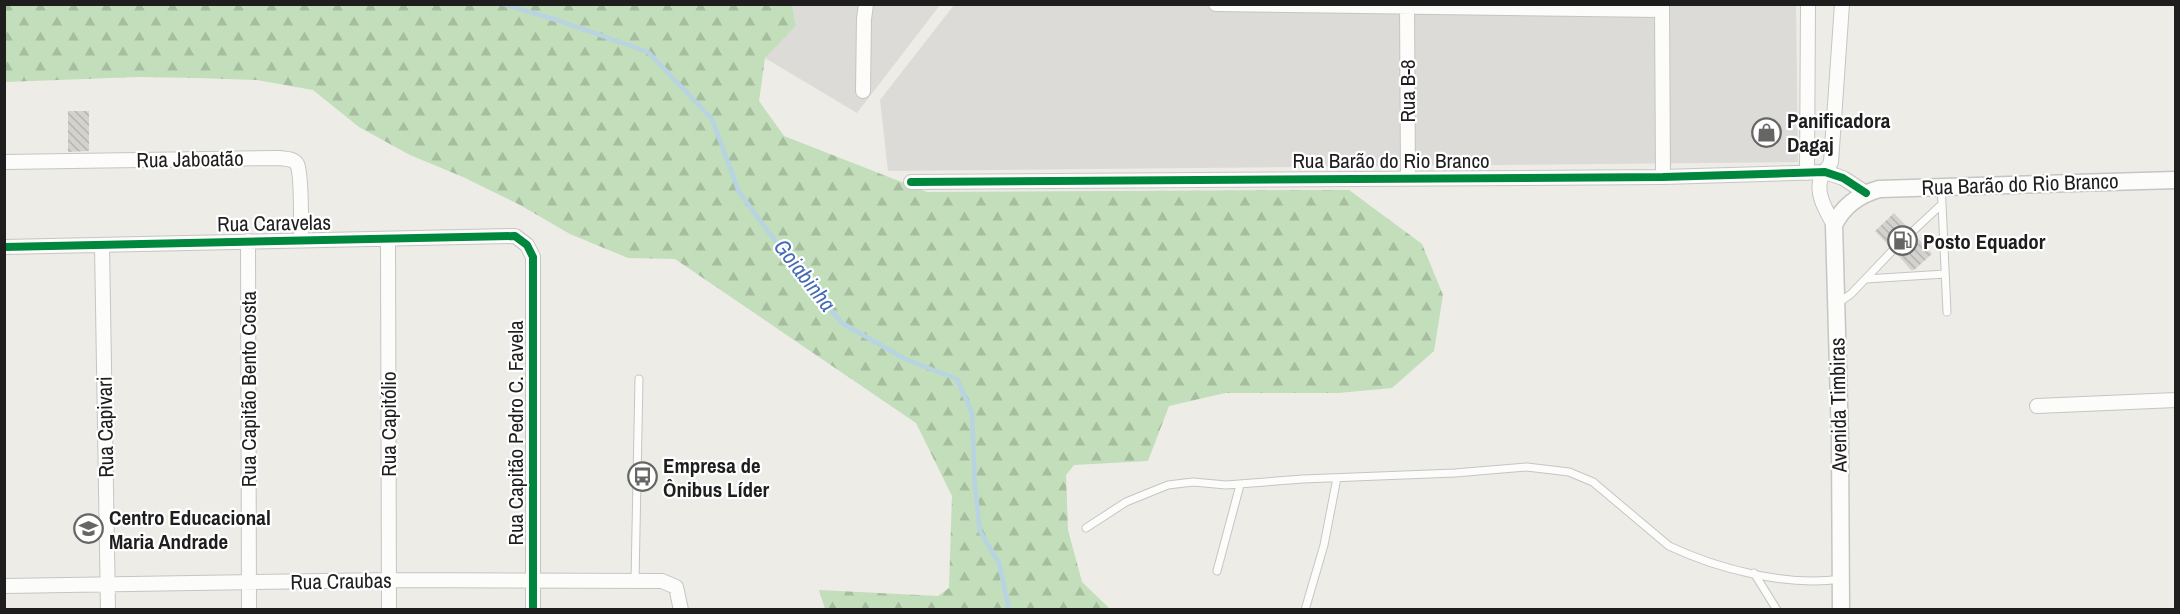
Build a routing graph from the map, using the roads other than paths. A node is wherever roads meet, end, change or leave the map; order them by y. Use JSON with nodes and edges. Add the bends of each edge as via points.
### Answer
{"nodes":[{"id":1,"x":866,"y":4,"type":"edge"},
{"id":2,"x":1216,"y":4,"type":"edge"},
{"id":3,"x":1808,"y":4,"type":"edge"},
{"id":4,"x":1842,"y":4,"type":"edge"},
{"id":5,"x":1407,"y":6,"type":"edge"},
{"id":6,"x":1662,"y":7,"type":"edge"},
{"id":7,"x":863,"y":91,"type":"dead end"},
{"id":8,"x":4,"y":162,"type":"edge"},
{"id":9,"x":1825,"y":172,"type":"junction"},
{"id":10,"x":1807,"y":173,"type":"junction"},
{"id":11,"x":1662,"y":177,"type":"junction"},
{"id":12,"x":1408,"y":178,"type":"junction"},
{"id":13,"x":2175,"y":180,"type":"edge"},
{"id":14,"x":911,"y":182,"type":"dead end"},
{"id":15,"x":1941,"y":186,"type":"junction"},
{"id":16,"x":1866,"y":193,"type":"junction"},
{"id":17,"x":1942,"y":204,"type":"junction"},
{"id":18,"x":1834,"y":225,"type":"junction"},
{"id":19,"x":1911,"y":232,"type":"dead end"},
{"id":20,"x":388,"y":239,"type":"junction"},
{"id":21,"x":301,"y":240,"type":"junction"},
{"id":22,"x":248,"y":241,"type":"junction"},
{"id":23,"x":102,"y":245,"type":"junction"},
{"id":24,"x":4,"y":247,"type":"edge"},
{"id":25,"x":1893,"y":250,"type":"dead end"},
{"id":26,"x":533,"y":257,"type":"joint"},
{"id":27,"x":1945,"y":274,"type":"junction"},
{"id":28,"x":1866,"y":279,"type":"junction"},
{"id":29,"x":1835,"y":304,"type":"junction"},
{"id":30,"x":1947,"y":312,"type":"dead end"},
{"id":31,"x":639,"y":379,"type":"dead end"},
{"id":32,"x":2175,"y":400,"type":"edge"},
{"id":33,"x":2037,"y":406,"type":"dead end"},
{"id":34,"x":1337,"y":478,"type":"junction"},
{"id":35,"x":1240,"y":485,"type":"junction"},
{"id":36,"x":1086,"y":528,"type":"dead end"},
{"id":37,"x":1217,"y":571,"type":"dead end"},
{"id":38,"x":1754,"y":573,"type":"junction"},
{"id":39,"x":1841,"y":579,"type":"junction"},
{"id":40,"x":388,"y":580,"type":"junction"},
{"id":41,"x":533,"y":580,"type":"junction"},
{"id":42,"x":635,"y":581,"type":"junction"},
{"id":43,"x":248,"y":582,"type":"junction"},
{"id":44,"x":107,"y":585,"type":"junction"},
{"id":45,"x":4,"y":586,"type":"edge"},
{"id":46,"x":108,"y":609,"type":"edge"},
{"id":47,"x":249,"y":609,"type":"edge"},
{"id":48,"x":389,"y":609,"type":"edge"},
{"id":49,"x":533,"y":609,"type":"edge"},
{"id":50,"x":681,"y":609,"type":"edge"},
{"id":51,"x":1305,"y":609,"type":"edge"},
{"id":52,"x":1777,"y":609,"type":"edge"},
{"id":53,"x":1841,"y":609,"type":"edge"}],
"edges":[{"from":1,"to":7,"type":"street"},
{"from":2,"to":5,"type":"street"},
{"from":3,"to":10,"type":"street"},
{"from":4,"to":9,"type":"street","via":[[1831,162]]},
{"from":5,"to":6,"type":"street"},
{"from":5,"to":12,"type":"street","name":"Rua B-8"},
{"from":6,"to":11,"type":"street"},
{"from":8,"to":21,"type":"street","name":"Rua Jaboatão","via":[[292,159],[299,174]]},
{"from":9,"to":10,"type":"street","name":"Rua Barão do Rio Branco"},
{"from":9,"to":16,"type":"street","name":"Rua Barão do Rio Branco","via":[[1844,178]]},
{"from":9,"to":18,"type":"street","via":[[1820,185],[1822,202]]},
{"from":10,"to":11,"type":"street","name":"Rua Barão do Rio Branco"},
{"from":11,"to":12,"type":"street","name":"Rua Barão do Rio Branco"},
{"from":12,"to":14,"type":"street","name":"Rua Barão do Rio Branco"},
{"from":13,"to":15,"type":"street","name":"Rua Barão do Rio Branco"},
{"from":15,"to":16,"type":"street","name":"Rua Barão do Rio Branco"},
{"from":15,"to":17,"type":"lane"},
{"from":16,"to":18,"type":"street","name":"Rua Barão do Rio Branco","via":[[1847,206]]},
{"from":17,"to":19,"type":"lane"},
{"from":17,"to":27,"type":"lane"},
{"from":18,"to":29,"type":"street","name":"Avenida Timbiras"},
{"from":20,"to":21,"type":"street","name":"Rua Caravelas"},
{"from":20,"to":26,"type":"street","name":"Rua Caravelas","via":[[515,236],[527,245]]},
{"from":20,"to":40,"type":"street","name":"Rua Capitólio"},
{"from":21,"to":22,"type":"street","name":"Rua Caravelas"},
{"from":22,"to":23,"type":"street","name":"Rua Caravelas"},
{"from":22,"to":43,"type":"street","name":"Rua Capitão Bento Costa"},
{"from":23,"to":24,"type":"street","name":"Rua Caravelas"},
{"from":23,"to":44,"type":"street","name":"Rua Capivari"},
{"from":25,"to":28,"type":"lane"},
{"from":26,"to":41,"type":"street","name":"Rua Capitão Pedro C. Favela"},
{"from":27,"to":28,"type":"lane"},
{"from":27,"to":30,"type":"lane"},
{"from":28,"to":29,"type":"lane"},
{"from":29,"to":39,"type":"street","name":"Avenida Timbiras"},
{"from":31,"to":42,"type":"lane"},
{"from":32,"to":33,"type":"street"},
{"from":34,"to":35,"type":"lane"},
{"from":34,"to":38,"type":"lane","via":[[1527,467],[1569,472],[1593,482],[1669,546]]},
{"from":34,"to":51,"type":"lane","via":[[1324,545]]},
{"from":35,"to":36,"type":"lane","via":[[1168,485],[1126,502]]},
{"from":35,"to":37,"type":"lane"},
{"from":38,"to":39,"type":"lane","via":[[1794,580]]},
{"from":38,"to":52,"type":"lane"},
{"from":39,"to":53,"type":"street","name":"Avenida Timbiras"},
{"from":40,"to":41,"type":"street","name":"Rua Craubas"},
{"from":40,"to":43,"type":"street","name":"Rua Craubas"},
{"from":40,"to":48,"type":"street","name":"Rua Capitólio"},
{"from":41,"to":42,"type":"street","name":"Rua Craubas"},
{"from":41,"to":49,"type":"street","name":"Rua Capitão Pedro C. Favela"},
{"from":42,"to":50,"type":"street","name":"Rua Craubas","via":[[662,581],[676,587]]},
{"from":43,"to":44,"type":"street","name":"Rua Craubas"},
{"from":43,"to":47,"type":"street","name":"Rua Capitão Bento Costa"},
{"from":44,"to":45,"type":"street","name":"Rua Craubas"},
{"from":44,"to":46,"type":"street","name":"Rua Capivari"}]}
